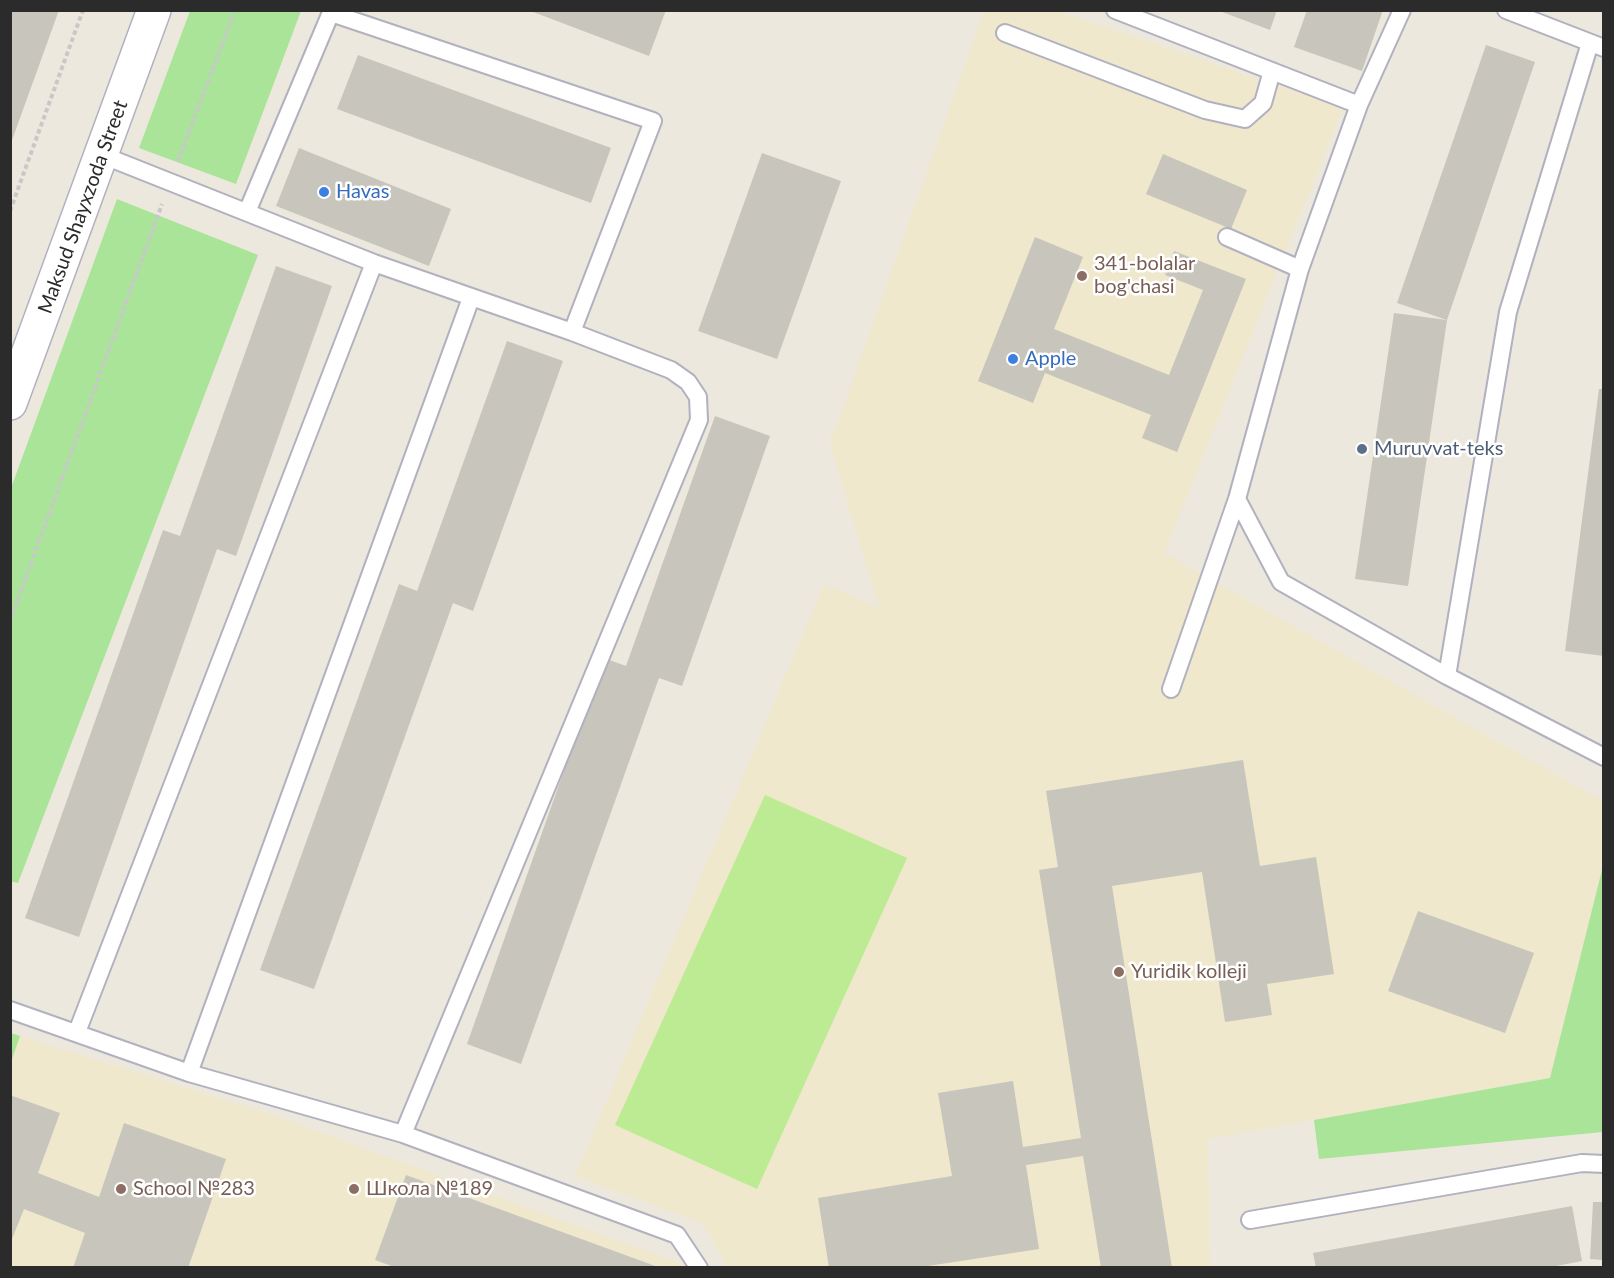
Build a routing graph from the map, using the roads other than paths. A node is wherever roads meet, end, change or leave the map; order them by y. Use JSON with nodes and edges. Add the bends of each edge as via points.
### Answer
{"nodes":[{"id":1,"x":154,"y":10,"type":"edge"},
{"id":2,"x":1115,"y":10,"type":"edge"},
{"id":3,"x":1402,"y":10,"type":"edge"},
{"id":4,"x":1506,"y":10,"type":"edge"},
{"id":5,"x":332,"y":12,"type":"edge"},
{"id":6,"x":1005,"y":33,"type":"dead end"},
{"id":7,"x":1597,"y":46,"type":"edge"},
{"id":8,"x":1272,"y":71,"type":"junction"},
{"id":9,"x":1359,"y":105,"type":"junction"},
{"id":10,"x":102,"y":155,"type":"junction"},
{"id":11,"x":246,"y":212,"type":"junction"},
{"id":12,"x":1227,"y":237,"type":"dead end"},
{"id":13,"x":374,"y":263,"type":"junction"},
{"id":14,"x":1300,"y":269,"type":"junction"},
{"id":15,"x":471,"y":298,"type":"junction"},
{"id":16,"x":572,"y":332,"type":"junction"},
{"id":17,"x":10,"y":403,"type":"edge"},
{"id":18,"x":1237,"y":499,"type":"junction"},
{"id":19,"x":1447,"y":676,"type":"junction"},
{"id":20,"x":1171,"y":689,"type":"dead end"},
{"id":21,"x":1604,"y":757,"type":"edge"},
{"id":22,"x":10,"y":1010,"type":"edge"},
{"id":23,"x":78,"y":1032,"type":"junction"},
{"id":24,"x":189,"y":1073,"type":"junction"},
{"id":25,"x":403,"y":1134,"type":"junction"},
{"id":26,"x":1604,"y":1164,"type":"edge"},
{"id":27,"x":1250,"y":1220,"type":"dead end"},
{"id":28,"x":699,"y":1268,"type":"edge"}],
"edges":[{"from":1,"to":10,"type":"street","name":"Maksud Shayxzoda Street"},
{"from":2,"to":8,"type":"lane"},
{"from":3,"to":9,"type":"lane"},
{"from":4,"to":7,"type":"lane"},
{"from":5,"to":11,"type":"lane"},
{"from":5,"to":16,"type":"lane","via":[[653,121]]},
{"from":6,"to":8,"type":"lane","via":[[1205,110],[1245,119],[1263,103]]},
{"from":7,"to":19,"type":"lane","via":[[1508,312]]},
{"from":8,"to":9,"type":"lane"},
{"from":9,"to":14,"type":"lane"},
{"from":10,"to":11,"type":"lane"},
{"from":10,"to":17,"type":"street","name":"Maksud Shayxzoda Street"},
{"from":11,"to":13,"type":"lane"},
{"from":12,"to":14,"type":"lane"},
{"from":13,"to":15,"type":"lane"},
{"from":13,"to":23,"type":"lane"},
{"from":14,"to":18,"type":"lane"},
{"from":15,"to":16,"type":"lane"},
{"from":15,"to":24,"type":"lane"},
{"from":16,"to":25,"type":"lane","via":[[671,370],[688,382],[698,397],[699,420]]},
{"from":18,"to":19,"type":"lane","via":[[1281,582]]},
{"from":18,"to":20,"type":"lane"},
{"from":19,"to":21,"type":"lane"},
{"from":22,"to":23,"type":"lane"},
{"from":23,"to":24,"type":"lane"},
{"from":24,"to":25,"type":"lane"},
{"from":25,"to":28,"type":"lane","via":[[677,1235]]},
{"from":26,"to":27,"type":"lane","via":[[1582,1163]]}]}
